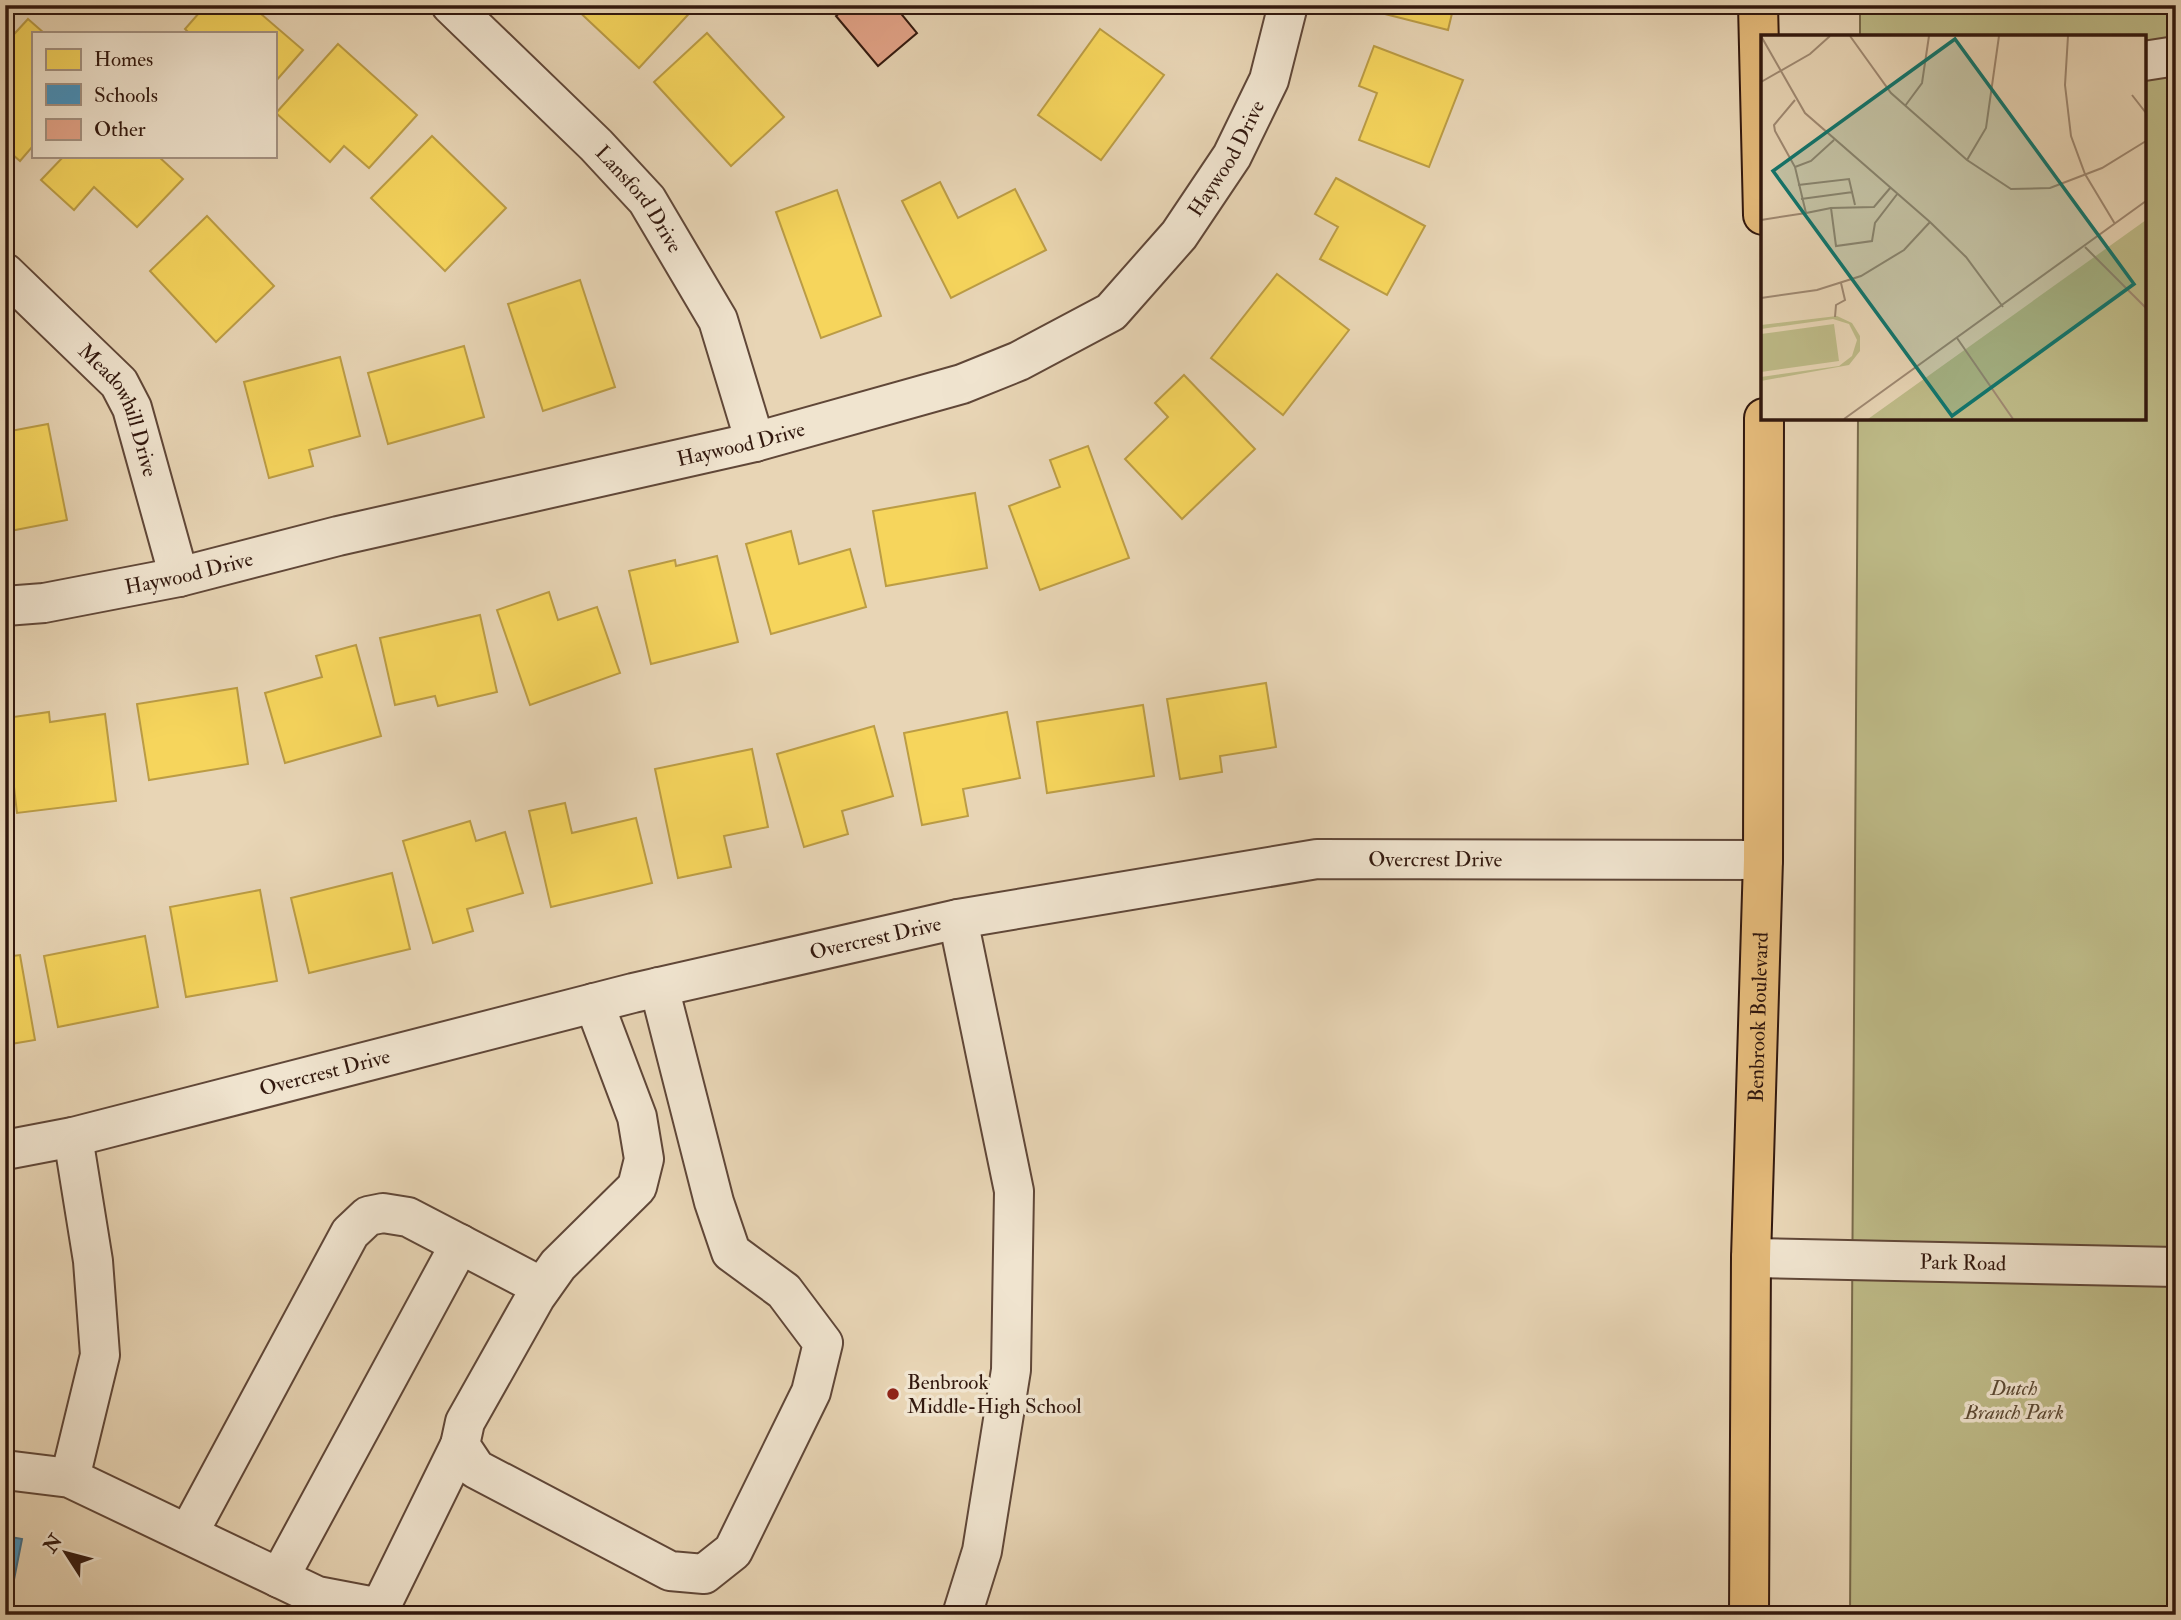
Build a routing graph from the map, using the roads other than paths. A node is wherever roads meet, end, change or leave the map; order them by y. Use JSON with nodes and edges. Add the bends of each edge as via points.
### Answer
{"nodes":[{"id":1,"x":451,"y":5,"type":"edge"},
{"id":2,"x":1288,"y":5,"type":"edge"},
{"id":3,"x":1758,"y":5,"type":"edge"},
{"id":4,"x":2176,"y":56,"type":"edge"},
{"id":5,"x":2146,"y":61,"type":"edge"},
{"id":6,"x":1761,"y":96,"type":"edge"},
{"id":7,"x":5,"y":274,"type":"edge"},
{"id":8,"x":1764,"y":420,"type":"edge"},
{"id":9,"x":755,"y":442,"type":"junction"},
{"id":10,"x":179,"y":577,"type":"junction"},
{"id":11,"x":5,"y":606,"type":"edge"},
{"id":12,"x":1763,"y":860,"type":"junction"},
{"id":13,"x":958,"y":919,"type":"junction"},
{"id":14,"x":659,"y":987,"type":"junction"},
{"id":15,"x":594,"y":1003,"type":"junction"},
{"id":16,"x":73,"y":1137,"type":"junction"},
{"id":17,"x":5,"y":1150,"type":"edge"},
{"id":18,"x":460,"y":1244,"type":"junction"},
{"id":19,"x":1751,"y":1258,"type":"junction"},
{"id":20,"x":2176,"y":1267,"type":"edge"},
{"id":21,"x":542,"y":1287,"type":"junction"},
{"id":22,"x":460,"y":1445,"type":"junction"},
{"id":23,"x":5,"y":1469,"type":"edge"},
{"id":24,"x":70,"y":1478,"type":"junction"},
{"id":25,"x":188,"y":1534,"type":"junction"},
{"id":26,"x":279,"y":1578,"type":"junction"},
{"id":27,"x":379,"y":1611,"type":"edge"},
{"id":28,"x":962,"y":1615,"type":"edge"},
{"id":29,"x":1749,"y":1615,"type":"edge"}],
"edges":[{"from":1,"to":9,"type":"street","name":"Lansford Drive","via":[[647,200],[718,320]]},
{"from":2,"to":9,"type":"street","name":"Haywood Drive","via":[[1269,80],[1232,156],[1180,235],[1111,312],[1019,361],[962,384]]},
{"from":3,"to":6,"type":"highway"},
{"from":4,"to":5,"type":"street"},
{"from":7,"to":10,"type":"street","name":"Meadowhill Drive","via":[[118,383],[132,408]]},
{"from":8,"to":12,"type":"highway","name":"Benbrook Boulevard"},
{"from":9,"to":10,"type":"street","name":"Haywood Drive","via":[[351,533]]},
{"from":10,"to":11,"type":"street","name":"Haywood Drive"},
{"from":12,"to":13,"type":"street","name":"Overcrest Drive","via":[[1317,859]]},
{"from":12,"to":19,"type":"highway","name":"Benbrook Boulevard"},
{"from":13,"to":14,"type":"street","name":"Overcrest Drive"},
{"from":13,"to":28,"type":"street","via":[[1014,1191],[1011,1370],[982,1551]]},
{"from":14,"to":15,"type":"street","name":"Overcrest Drive"},
{"from":14,"to":22,"type":"street","via":[[731,1252],[784,1291],[823,1343],[811,1392],[733,1550],[704,1574],[670,1571],[475,1469]]},
{"from":15,"to":16,"type":"street","name":"Overcrest Drive"},
{"from":15,"to":21,"type":"street","via":[[636,1117],[645,1159],[637,1187],[558,1265]]},
{"from":16,"to":17,"type":"street","name":"Overcrest Drive"},
{"from":16,"to":24,"type":"street","via":[[93,1261],[100,1355]]},
{"from":18,"to":21,"type":"street"},
{"from":18,"to":25,"type":"street","via":[[408,1217],[383,1213],[368,1216],[350,1233]]},
{"from":18,"to":26,"type":"street"},
{"from":19,"to":20,"type":"street","name":"Park Road"},
{"from":19,"to":29,"type":"highway","name":"Benbrook Boulevard"},
{"from":21,"to":22,"type":"street","via":[[465,1422]]},
{"from":22,"to":27,"type":"street"},
{"from":23,"to":24,"type":"street"},
{"from":24,"to":25,"type":"street"},
{"from":25,"to":26,"type":"street"},
{"from":26,"to":27,"type":"street","via":[[317,1596]]}]}
